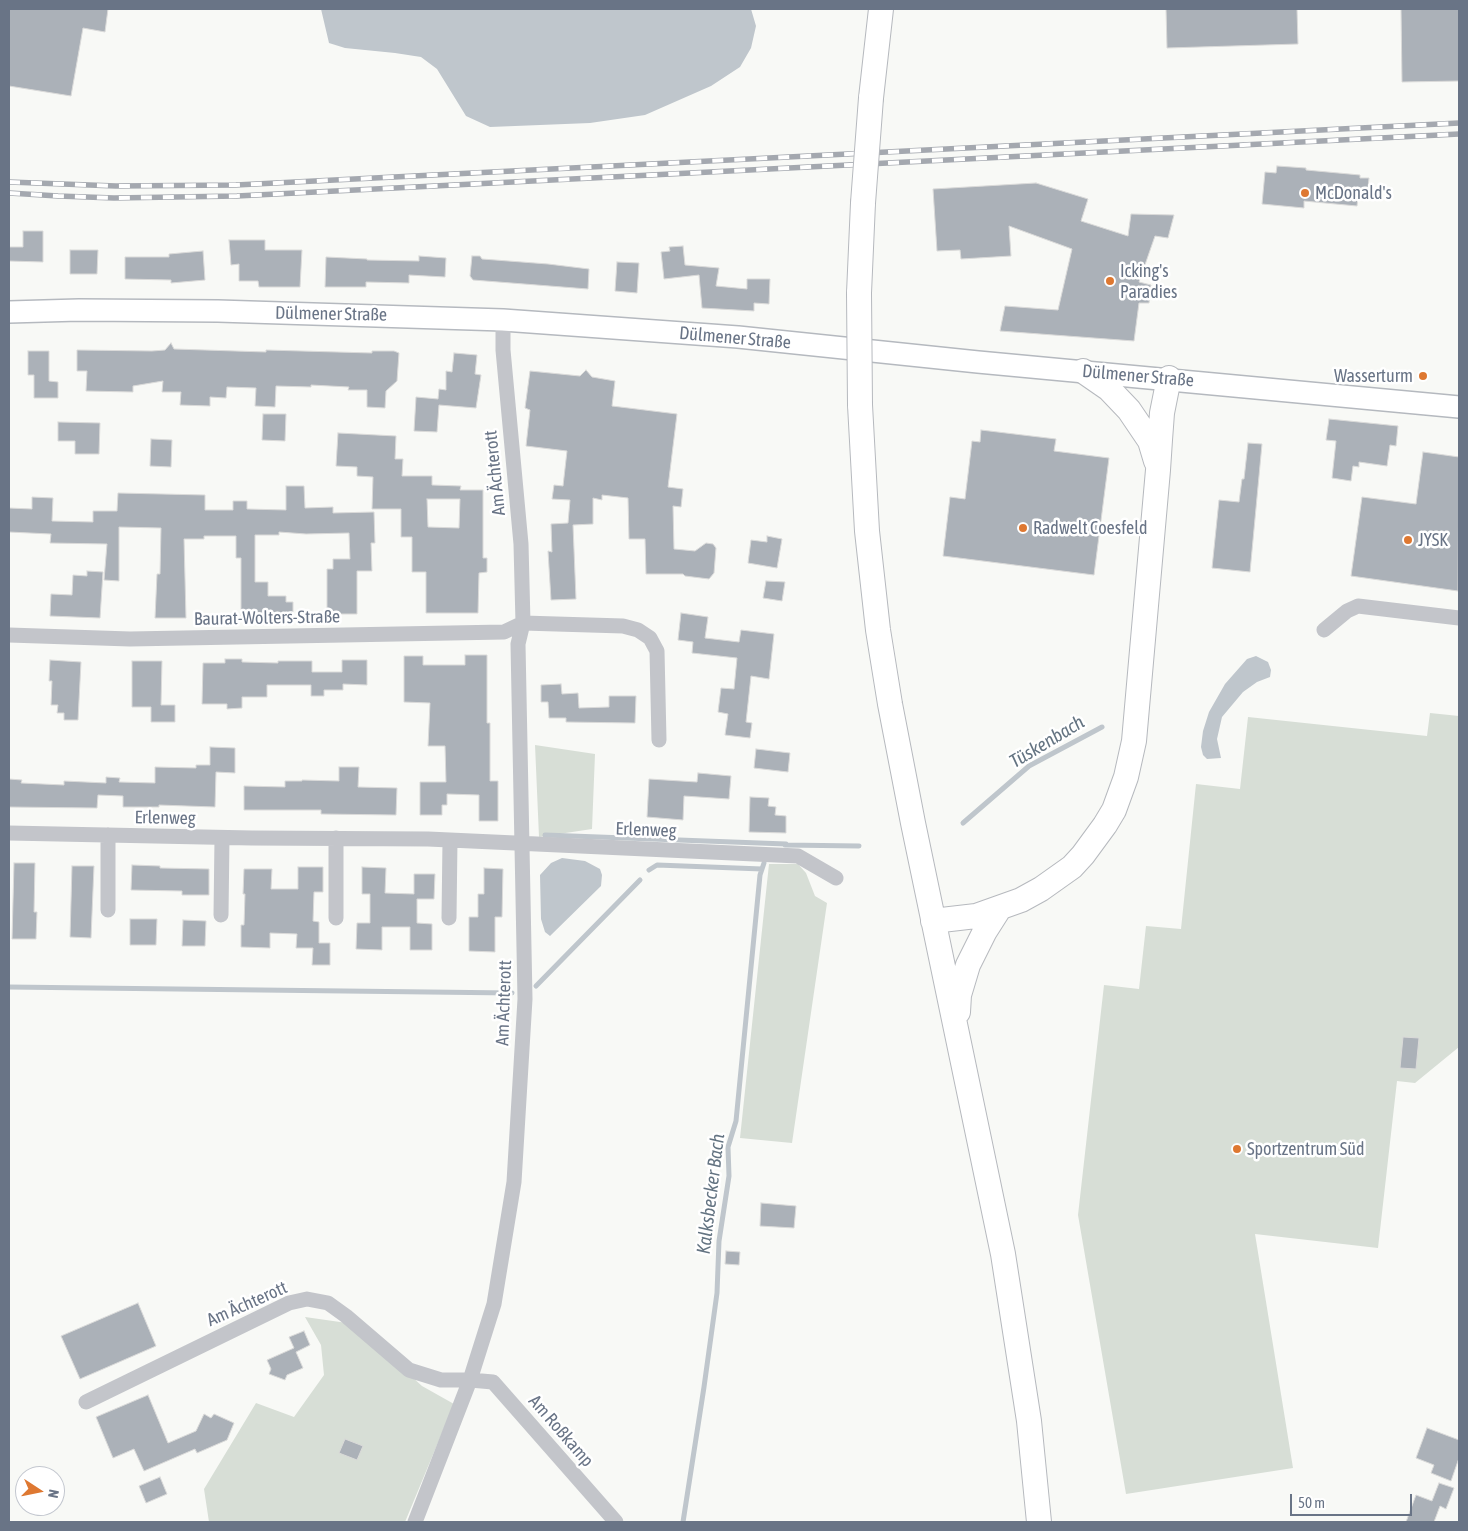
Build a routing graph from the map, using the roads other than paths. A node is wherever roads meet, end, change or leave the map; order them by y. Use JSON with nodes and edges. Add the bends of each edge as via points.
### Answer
{"nodes":[{"id":1,"x":881,"y":9,"type":"edge"},
{"id":2,"x":9,"y":312,"type":"edge"},
{"id":3,"x":504,"y":320,"type":"junction"},
{"id":4,"x":1083,"y":371,"type":"junction"},
{"id":5,"x":1169,"y":378,"type":"junction"},
{"id":6,"x":1459,"y":407,"type":"edge"},
{"id":7,"x":1158,"y":470,"type":"junction"},
{"id":8,"x":1459,"y":618,"type":"edge"},
{"id":9,"x":524,"y":623,"type":"junction"},
{"id":10,"x":1324,"y":630,"type":"dead end"},
{"id":11,"x":9,"y":635,"type":"edge"},
{"id":12,"x":659,"y":740,"type":"dead end"},
{"id":13,"x":9,"y":833,"type":"edge"},
{"id":14,"x":108,"y":835,"type":"junction"},
{"id":15,"x":222,"y":838,"type":"junction"},
{"id":16,"x":336,"y":838,"type":"junction"},
{"id":17,"x":450,"y":840,"type":"junction"},
{"id":18,"x":522,"y":844,"type":"junction"},
{"id":19,"x":836,"y":878,"type":"dead end"},
{"id":20,"x":999,"y":908,"type":"junction"},
{"id":21,"x":108,"y":910,"type":"dead end"},
{"id":22,"x":221,"y":915,"type":"dead end"},
{"id":23,"x":336,"y":918,"type":"dead end"},
{"id":24,"x":449,"y":918,"type":"dead end"},
{"id":25,"x":934,"y":921,"type":"junction"},
{"id":26,"x":957,"y":1032,"type":"junction"},
{"id":27,"x":470,"y":1380,"type":"junction"},
{"id":28,"x":86,"y":1402,"type":"dead end"},
{"id":29,"x":415,"y":1522,"type":"edge"},
{"id":30,"x":616,"y":1522,"type":"edge"},
{"id":31,"x":1039,"y":1522,"type":"edge"}],
"edges":[{"from":1,"to":25,"type":"main road","bridge":true,"via":[[871,98],[859,293],[860,405],[867,531],[890,704]]},
{"from":2,"to":3,"type":"street","name":"Dülmener Straße","via":[[218,311]]},
{"from":3,"to":4,"type":"street","name":"Dülmener Straße","via":[[738,338]]},
{"from":3,"to":9,"type":"street","name":"Am Ächterott","via":[[503,350],[521,544]]},
{"from":4,"to":5,"type":"street","name":"Dülmener Straße"},
{"from":4,"to":7,"type":"main road","via":[[1109,389],[1130,410],[1150,441]]},
{"from":5,"to":6,"type":"street","name":"Dülmener Straße"},
{"from":5,"to":7,"type":"main road","via":[[1162,413]]},
{"from":7,"to":20,"type":"main road","via":[[1134,741],[1121,793],[1105,825],[1072,867],[1041,889]]},
{"from":8,"to":10,"type":"street","via":[[1358,606]]},
{"from":9,"to":11,"type":"street","name":"Baurat-Wolters-Straße","via":[[504,632],[130,640]]},
{"from":9,"to":12,"type":"street","via":[[623,626],[650,638],[656,652]]},
{"from":9,"to":18,"type":"street","name":"Am Ächterott","via":[[518,644]]},
{"from":13,"to":14,"type":"street","name":"Erlenweg"},
{"from":14,"to":15,"type":"street","name":"Erlenweg"},
{"from":14,"to":21,"type":"street"},
{"from":15,"to":16,"type":"street","name":"Erlenweg"},
{"from":15,"to":22,"type":"street"},
{"from":16,"to":17,"type":"street","name":"Erlenweg"},
{"from":16,"to":23,"type":"street"},
{"from":17,"to":18,"type":"street","name":"Erlenweg"},
{"from":17,"to":24,"type":"street"},
{"from":18,"to":19,"type":"street","name":"Erlenweg","via":[[798,856]]},
{"from":18,"to":27,"type":"street","name":"Am Ächterott","via":[[524,999],[514,1182],[494,1304]]},
{"from":20,"to":25,"type":"main road","via":[[976,916]]},
{"from":20,"to":26,"type":"main road","via":[[968,965],[959,995]]},
{"from":25,"to":26,"type":"main road"},
{"from":26,"to":31,"type":"main road","via":[[1012,1307],[1029,1421]]},
{"from":27,"to":28,"type":"street","name":"Am Ächterott","via":[[441,1380],[409,1370],[328,1303],[307,1299],[289,1302]]},
{"from":27,"to":29,"type":"street","name":"Am Ächterott"},
{"from":27,"to":30,"type":"street","name":"Am Roßkamp","via":[[493,1382]]}]}
